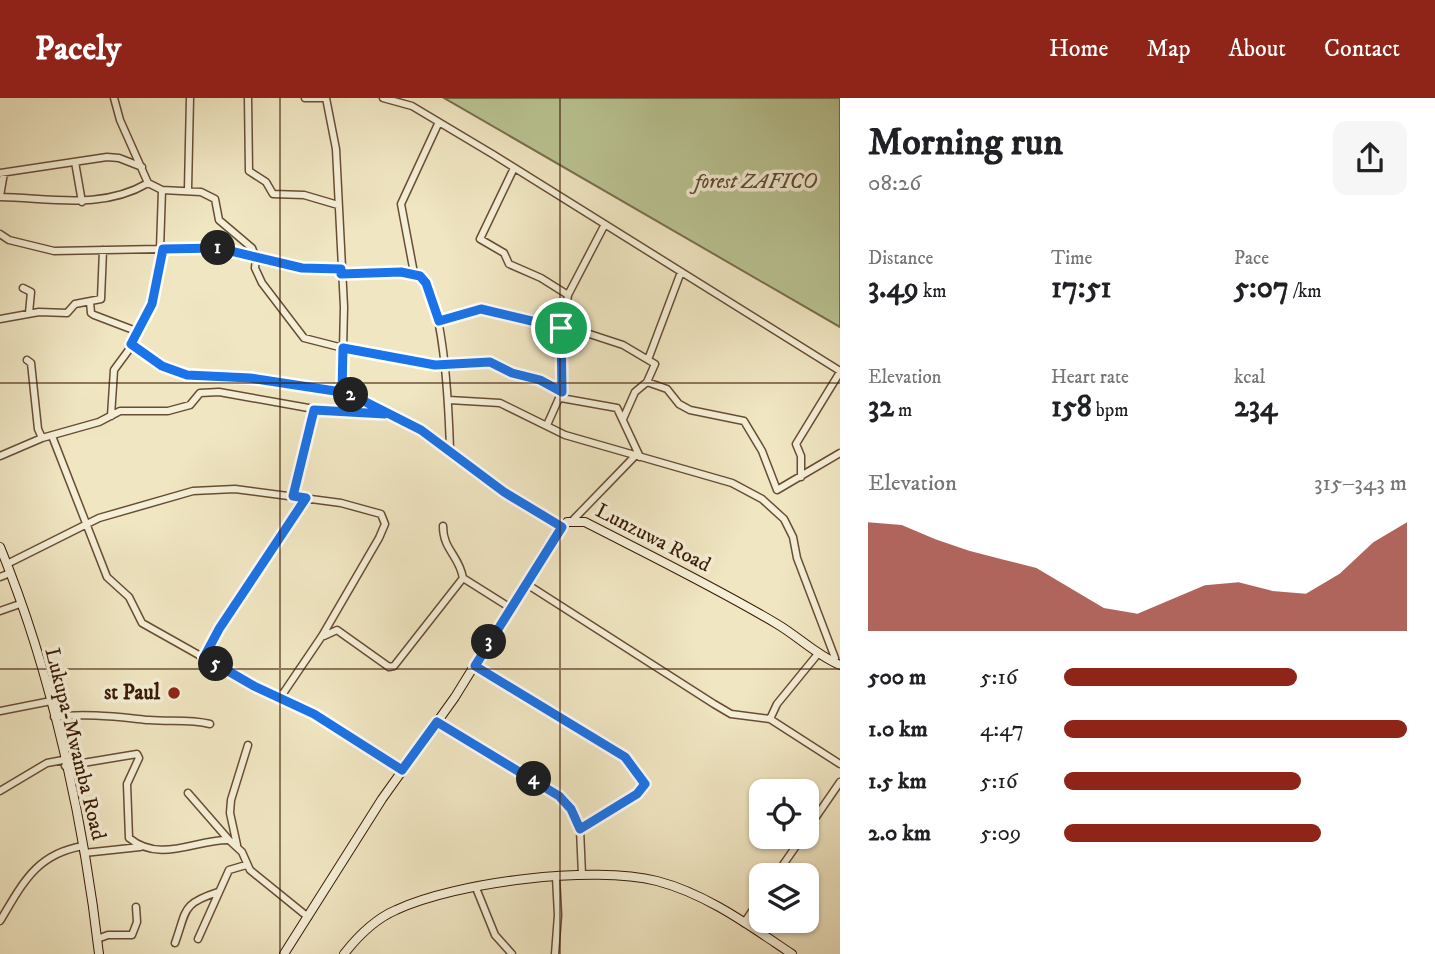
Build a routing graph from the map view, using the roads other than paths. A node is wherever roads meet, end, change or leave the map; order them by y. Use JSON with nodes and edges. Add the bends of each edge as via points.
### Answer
{"nodes":[{"id":1,"x":114,"y":98,"type":"edge"},
{"id":2,"x":190,"y":98,"type":"edge"},
{"id":3,"x":248,"y":98,"type":"edge"},
{"id":4,"x":305,"y":98,"type":"edge"},
{"id":5,"x":325,"y":98,"type":"edge"},
{"id":6,"x":383,"y":98,"type":"edge"},
{"id":7,"x":438,"y":124,"type":"junction"},
{"id":8,"x":75,"y":163,"type":"junction"},
{"id":9,"x":142,"y":167,"type":"junction"},
{"id":10,"x":514,"y":168,"type":"junction"},
{"id":11,"x":2,"y":173,"type":"edge"},
{"id":12,"x":148,"y":183,"type":"junction"},
{"id":13,"x":188,"y":189,"type":"junction"},
{"id":14,"x":162,"y":190,"type":"junction"},
{"id":15,"x":0,"y":196,"type":"edge"},
{"id":16,"x":82,"y":202,"type":"junction"},
{"id":17,"x":338,"y":205,"type":"junction"},
{"id":18,"x":604,"y":226,"type":"junction"},
{"id":19,"x":0,"y":234,"type":"edge"},
{"id":20,"x":162,"y":249,"type":"junction"},
{"id":21,"x":103,"y":250,"type":"junction"},
{"id":22,"x":256,"y":258,"type":"junction"},
{"id":23,"x":341,"y":271,"type":"junction"},
{"id":24,"x":681,"y":272,"type":"junction"},
{"id":25,"x":414,"y":273,"type":"junction"},
{"id":26,"x":23,"y":288,"type":"dead end"},
{"id":27,"x":568,"y":295,"type":"junction"},
{"id":28,"x":90,"y":302,"type":"junction"},
{"id":29,"x":29,"y":313,"type":"junction"},
{"id":30,"x":0,"y":319,"type":"edge"},
{"id":31,"x":439,"y":321,"type":"junction"},
{"id":32,"x":562,"y":326,"type":"junction"},
{"id":33,"x":136,"y":331,"type":"junction"},
{"id":34,"x":131,"y":344,"type":"junction"},
{"id":35,"x":343,"y":348,"type":"junction"},
{"id":36,"x":649,"y":357,"type":"junction"},
{"id":37,"x":27,"y":359,"type":"dead end"},
{"id":38,"x":445,"y":365,"type":"junction"},
{"id":39,"x":840,"y":372,"type":"edge"},
{"id":40,"x":647,"y":382,"type":"junction"},
{"id":41,"x":342,"y":392,"type":"junction"},
{"id":42,"x":562,"y":395,"type":"junction"},
{"id":43,"x":449,"y":400,"type":"junction"},
{"id":44,"x":314,"y":410,"type":"junction"},
{"id":45,"x":385,"y":414,"type":"junction"},
{"id":46,"x":111,"y":416,"type":"junction"},
{"id":47,"x":623,"y":419,"type":"junction"},
{"id":48,"x":547,"y":425,"type":"junction"},
{"id":49,"x":52,"y":436,"type":"junction"},
{"id":50,"x":42,"y":438,"type":"junction"},
{"id":51,"x":450,"y":449,"type":"junction"},
{"id":52,"x":840,"y":453,"type":"edge"},
{"id":53,"x":0,"y":456,"type":"edge"},
{"id":54,"x":637,"y":457,"type":"junction"},
{"id":55,"x":801,"y":477,"type":"junction"},
{"id":56,"x":293,"y":496,"type":"junction"},
{"id":57,"x":306,"y":498,"type":"junction"},
{"id":58,"x":573,"y":520,"type":"junction"},
{"id":59,"x":86,"y":526,"type":"junction"},
{"id":60,"x":443,"y":526,"type":"dead end"},
{"id":61,"x":562,"y":527,"type":"junction"},
{"id":62,"x":0,"y":547,"type":"edge"},
{"id":63,"x":7,"y":564,"type":"junction"},
{"id":64,"x":10,"y":573,"type":"junction"},
{"id":65,"x":0,"y":577,"type":"edge"},
{"id":66,"x":463,"y":578,"type":"junction"},
{"id":67,"x":525,"y":583,"type":"junction"},
{"id":68,"x":20,"y":604,"type":"junction"},
{"id":69,"x":509,"y":607,"type":"junction"},
{"id":70,"x":0,"y":611,"type":"edge"},
{"id":71,"x":322,"y":636,"type":"junction"},
{"id":72,"x":840,"y":649,"type":"edge"},
{"id":73,"x":817,"y":655,"type":"junction"},
{"id":74,"x":204,"y":657,"type":"junction"},
{"id":75,"x":837,"y":662,"type":"edge"},
{"id":76,"x":475,"y":666,"type":"junction"},
{"id":77,"x":281,"y":698,"type":"junction"},
{"id":78,"x":51,"y":701,"type":"junction"},
{"id":79,"x":0,"y":712,"type":"edge"},
{"id":80,"x":54,"y":717,"type":"junction"},
{"id":81,"x":770,"y":719,"type":"junction"},
{"id":82,"x":437,"y":722,"type":"junction"},
{"id":83,"x":210,"y":724,"type":"dead end"},
{"id":84,"x":248,"y":745,"type":"dead end"},
{"id":85,"x":64,"y":763,"type":"junction"},
{"id":86,"x":840,"y":764,"type":"edge"},
{"id":87,"x":402,"y":770,"type":"junction"},
{"id":88,"x":840,"y":782,"type":"edge"},
{"id":89,"x":0,"y":791,"type":"edge"},
{"id":90,"x":188,"y":793,"type":"dead end"},
{"id":91,"x":819,"y":813,"type":"edge"},
{"id":92,"x":580,"y":829,"type":"junction"},
{"id":93,"x":229,"y":840,"type":"junction"},
{"id":94,"x":237,"y":845,"type":"junction"},
{"id":95,"x":140,"y":847,"type":"junction"},
{"id":96,"x":83,"y":850,"type":"junction"},
{"id":97,"x":246,"y":865,"type":"junction"},
{"id":98,"x":582,"y":875,"type":"junction"},
{"id":99,"x":556,"y":877,"type":"junction"},
{"id":100,"x":476,"y":888,"type":"junction"},
{"id":101,"x":218,"y":892,"type":"junction"},
{"id":102,"x":136,"y":907,"type":"dead end"},
{"id":103,"x":749,"y":916,"type":"edge"},
{"id":104,"x":308,"y":917,"type":"junction"},
{"id":105,"x":0,"y":920,"type":"edge"},
{"id":106,"x":744,"y":923,"type":"junction"},
{"id":107,"x":97,"y":939,"type":"junction"},
{"id":108,"x":198,"y":939,"type":"dead end"},
{"id":109,"x":175,"y":943,"type":"dead end"},
{"id":110,"x":99,"y":954,"type":"edge"},
{"id":111,"x":284,"y":954,"type":"edge"},
{"id":112,"x":344,"y":954,"type":"edge"},
{"id":113,"x":512,"y":954,"type":"edge"},
{"id":114,"x":555,"y":954,"type":"edge"},
{"id":115,"x":792,"y":954,"type":"edge"}],
"edges":[{"from":1,"to":9,"type":"street"},
{"from":2,"to":13,"type":"street"},
{"from":3,"to":17,"type":"street","via":[[249,171],[266,182],[273,194],[304,195]]},
{"from":4,"to":5,"type":"street"},
{"from":5,"to":17,"type":"street","via":[[336,149]]},
{"from":6,"to":7,"type":"street","via":[[403,102]]},
{"from":7,"to":10,"type":"street"},
{"from":7,"to":25,"type":"street","via":[[401,204]]},
{"from":8,"to":9,"type":"street","via":[[119,158]]},
{"from":8,"to":11,"type":"street"},
{"from":8,"to":16,"type":"street"},
{"from":9,"to":12,"type":"street"},
{"from":10,"to":18,"type":"street"},
{"from":10,"to":27,"type":"street","via":[[480,239],[504,253],[509,264]]},
{"from":11,"to":15,"type":"street"},
{"from":12,"to":14,"type":"street"},
{"from":12,"to":16,"type":"street","via":[[125,195]]},
{"from":13,"to":14,"type":"street"},
{"from":13,"to":22,"type":"street","via":[[215,198],[219,220],[244,239]]},
{"from":14,"to":20,"type":"street"},
{"from":15,"to":16,"type":"street"},
{"from":17,"to":23,"type":"street"},
{"from":18,"to":24,"type":"street"},
{"from":18,"to":27,"type":"street"},
{"from":19,"to":21,"type":"street","via":[[54,251]]},
{"from":20,"to":21,"type":"street"},
{"from":20,"to":22,"type":"street","via":[[218,248]]},
{"from":20,"to":33,"type":"street","via":[[152,304]]},
{"from":21,"to":28,"type":"street","via":[[103,297]]},
{"from":22,"to":23,"type":"street"},
{"from":22,"to":35,"type":"street","via":[[254,266],[262,283],[299,334]]},
{"from":23,"to":25,"type":"street"},
{"from":23,"to":35,"type":"street"},
{"from":24,"to":36,"type":"street"},
{"from":24,"to":39,"type":"street"},
{"from":25,"to":31,"type":"street","via":[[426,283]]},
{"from":26,"to":29,"type":"street","via":[[31,292]]},
{"from":27,"to":32,"type":"street"},
{"from":28,"to":29,"type":"street","via":[[75,304],[68,313]]},
{"from":28,"to":33,"type":"street","via":[[94,315]]},
{"from":29,"to":30,"type":"street"},
{"from":31,"to":32,"type":"street","via":[[481,309]]},
{"from":31,"to":38,"type":"street"},
{"from":32,"to":36,"type":"street"},
{"from":32,"to":42,"type":"street"},
{"from":33,"to":34,"type":"street"},
{"from":34,"to":41,"type":"street","via":[[162,366],[187,375],[250,378]]},
{"from":34,"to":46,"type":"street","via":[[114,370]]},
{"from":35,"to":38,"type":"street"},
{"from":35,"to":41,"type":"street"},
{"from":36,"to":40,"type":"street","via":[[655,366]]},
{"from":37,"to":50,"type":"street","via":[[32,365]]},
{"from":38,"to":42,"type":"street","via":[[490,362],[540,380]]},
{"from":38,"to":43,"type":"street"},
{"from":39,"to":55,"type":"street","via":[[796,444]]},
{"from":40,"to":47,"type":"street","via":[[635,393]]},
{"from":40,"to":55,"type":"street","via":[[667,389],[690,410],[744,421],[777,490]]},
{"from":41,"to":45,"type":"street"},
{"from":42,"to":47,"type":"street","via":[[612,407]]},
{"from":42,"to":48,"type":"street"},
{"from":43,"to":48,"type":"street","via":[[500,403]]},
{"from":43,"to":51,"type":"street"},
{"from":44,"to":45,"type":"street"},
{"from":44,"to":46,"type":"street","via":[[209,391],[197,395],[190,405],[168,411],[120,411]]},
{"from":44,"to":56,"type":"street"},
{"from":45,"to":51,"type":"street"},
{"from":46,"to":49,"type":"street"},
{"from":47,"to":54,"type":"street"},
{"from":48,"to":54,"type":"street"},
{"from":49,"to":50,"type":"street"},
{"from":49,"to":59,"type":"street"},
{"from":50,"to":53,"type":"street"},
{"from":51,"to":61,"type":"street","via":[[504,492]]},
{"from":52,"to":55,"type":"street"},
{"from":54,"to":58,"type":"street"},
{"from":54,"to":75,"type":"street","via":[[732,483],[778,512],[793,537]]},
{"from":56,"to":57,"type":"street"},
{"from":56,"to":59,"type":"street","via":[[222,488],[192,491],[126,508]]},
{"from":57,"to":71,"type":"street","via":[[374,510],[385,524]]},
{"from":57,"to":74,"type":"street"},
{"from":58,"to":61,"type":"street","name":"Lunzuwa Road"},
{"from":58,"to":73,"type":"street","name":"Lunzuwa Road","via":[[585,522],[733,599],[779,625]]},
{"from":59,"to":63,"type":"street"},
{"from":59,"to":74,"type":"street","via":[[110,582],[129,597],[142,623]]},
{"from":60,"to":66,"type":"street","via":[[444,544],[458,559]]},
{"from":61,"to":67,"type":"street","name":"Lunzuwa Road"},
{"from":62,"to":63,"type":"street","name":"Lukupa-Mwamba Road"},
{"from":63,"to":64,"type":"street","name":"Lukupa-Mwamba Road"},
{"from":64,"to":65,"type":"street"},
{"from":64,"to":68,"type":"street","name":"Lukupa-Mwamba Road"},
{"from":66,"to":69,"type":"street"},
{"from":66,"to":71,"type":"street","via":[[394,666],[389,667],[337,630]]},
{"from":67,"to":69,"type":"street","name":"Lunzuwa Road"},
{"from":67,"to":81,"type":"street","via":[[732,714]]},
{"from":68,"to":70,"type":"street"},
{"from":68,"to":78,"type":"street","name":"Lukupa-Mwamba Road"},
{"from":69,"to":76,"type":"street","name":"Lunzuwa Road"},
{"from":71,"to":77,"type":"street"},
{"from":72,"to":75,"type":"street"},
{"from":73,"to":75,"type":"street","name":"Lunzuwa Road"},
{"from":73,"to":81,"type":"street"},
{"from":74,"to":77,"type":"street"},
{"from":76,"to":82,"type":"street","name":"Lunzuwa Road"},
{"from":76,"to":92,"type":"street","via":[[625,757],[645,784],[637,794]]},
{"from":77,"to":87,"type":"street"},
{"from":78,"to":79,"type":"street"},
{"from":78,"to":80,"type":"street","name":"Lukupa-Mwamba Road"},
{"from":80,"to":83,"type":"street","via":[[106,715]]},
{"from":80,"to":85,"type":"street","name":"Lukupa-Mwamba Road"},
{"from":81,"to":86,"type":"street"},
{"from":82,"to":87,"type":"street","name":"Lunzuwa Road"},
{"from":82,"to":92,"type":"street","via":[[559,796]]},
{"from":84,"to":94,"type":"street","via":[[231,800]]},
{"from":85,"to":89,"type":"street","via":[[47,763]]},
{"from":85,"to":95,"type":"street","via":[[138,755],[127,792],[128,836]]},
{"from":85,"to":96,"type":"street","name":"Lukupa-Mwamba Road"},
{"from":87,"to":104,"type":"street","name":"Lunzuwa Road"},
{"from":88,"to":91,"type":"street"},
{"from":90,"to":93,"type":"street"},
{"from":92,"to":98,"type":"street"},
{"from":93,"to":94,"type":"street"},
{"from":93,"to":95,"type":"street","via":[[180,849]]},
{"from":94,"to":97,"type":"street"},
{"from":95,"to":96,"type":"street"},
{"from":96,"to":105,"type":"street","via":[[58,852],[38,864]]},
{"from":96,"to":107,"type":"street","name":"Lukupa-Mwamba Road"},
{"from":97,"to":101,"type":"street","via":[[229,870]]},
{"from":97,"to":104,"type":"street"},
{"from":98,"to":99,"type":"street"},
{"from":98,"to":106,"type":"street","via":[[657,881],[708,901]]},
{"from":99,"to":100,"type":"street"},
{"from":99,"to":114,"type":"street"},
{"from":100,"to":112,"type":"street","via":[[395,910],[373,924]]},
{"from":100,"to":113,"type":"street","via":[[495,935]]},
{"from":101,"to":108,"type":"street"},
{"from":101,"to":109,"type":"street","via":[[188,904]]},
{"from":102,"to":107,"type":"street","via":[[132,935]]},
{"from":103,"to":106,"type":"street"},
{"from":104,"to":111,"type":"street","name":"Lunzuwa Road"},
{"from":106,"to":115,"type":"street"},
{"from":107,"to":110,"type":"street","name":"Lukupa-Mwamba Road"}]}
